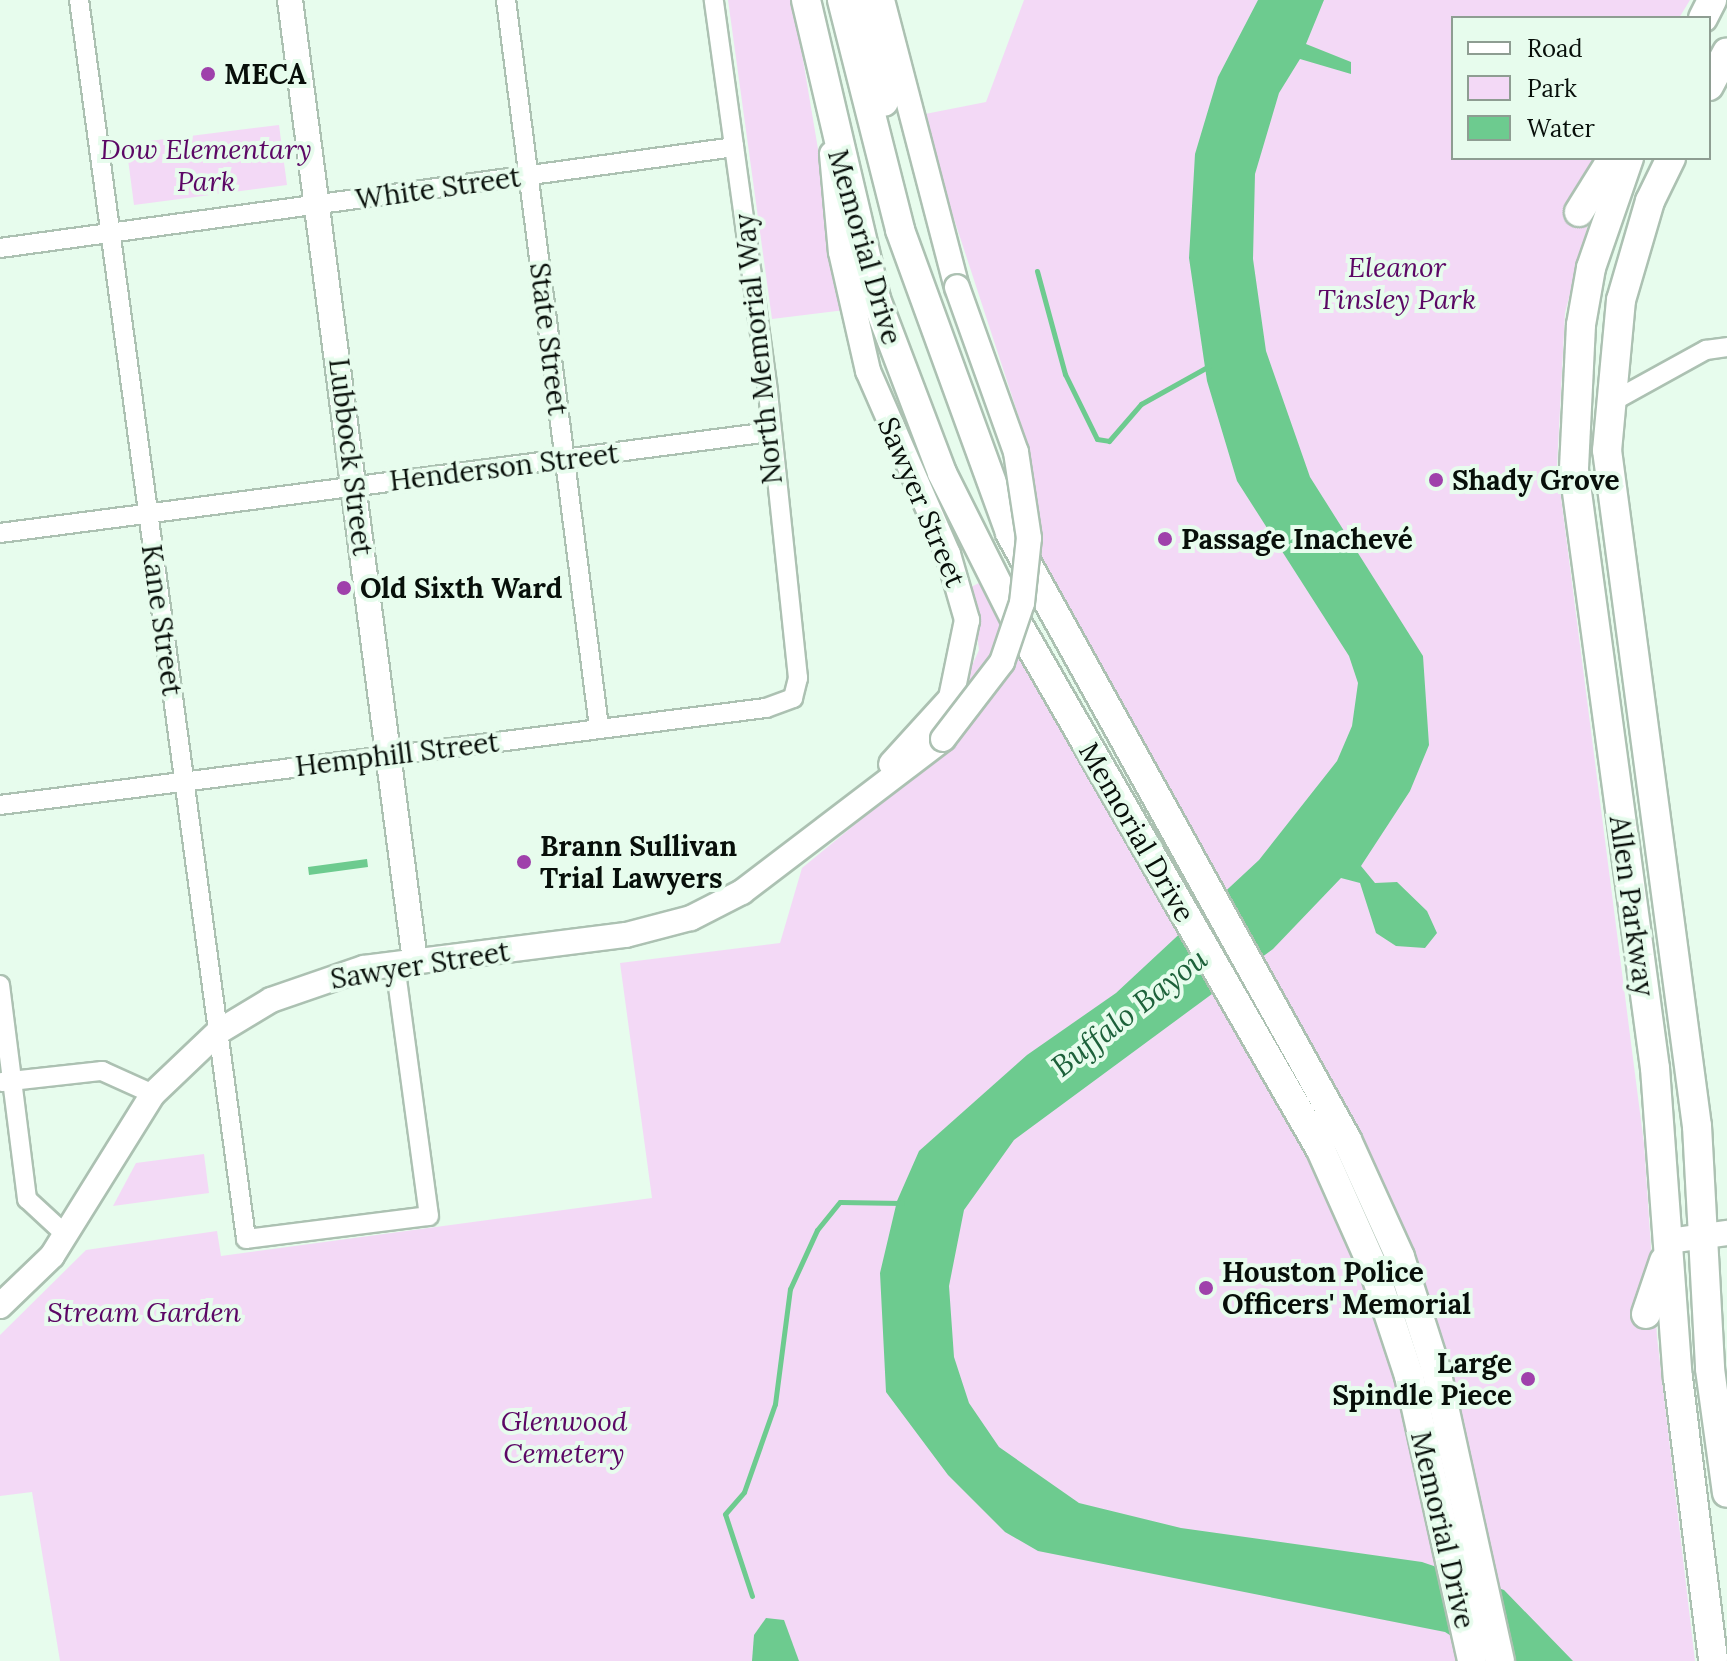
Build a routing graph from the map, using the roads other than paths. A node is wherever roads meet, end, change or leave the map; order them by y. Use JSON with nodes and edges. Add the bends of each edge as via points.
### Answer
{"nodes":[{"id":1,"x":79,"y":0,"type":"edge"},
{"id":2,"x":290,"y":0,"type":"edge"},
{"id":3,"x":506,"y":0,"type":"edge"},
{"id":4,"x":714,"y":0,"type":"edge"},
{"id":5,"x":806,"y":0,"type":"edge"},
{"id":6,"x":842,"y":0,"type":"edge"},
{"id":7,"x":868,"y":0,"type":"edge"},
{"id":8,"x":882,"y":0,"type":"edge"},
{"id":9,"x":1727,"y":52,"type":"edge"},
{"id":10,"x":1711,"y":82,"type":"edge"},
{"id":11,"x":828,"y":115,"type":"junction"},
{"id":12,"x":734,"y":147,"type":"junction"},
{"id":13,"x":1611,"y":160,"type":"edge"},
{"id":14,"x":1628,"y":160,"type":"edge"},
{"id":15,"x":1670,"y":160,"type":"edge"},
{"id":16,"x":528,"y":175,"type":"junction"},
{"id":17,"x":317,"y":204,"type":"junction"},
{"id":18,"x":1579,"y":212,"type":"dead end"},
{"id":19,"x":900,"y":230,"type":"junction"},
{"id":20,"x":110,"y":233,"type":"junction"},
{"id":21,"x":0,"y":248,"type":"edge"},
{"id":22,"x":1727,"y":347,"type":"edge"},
{"id":23,"x":1608,"y":404,"type":"junction"},
{"id":24,"x":769,"y":432,"type":"junction"},
{"id":25,"x":565,"y":459,"type":"junction"},
{"id":26,"x":355,"y":487,"type":"junction"},
{"id":27,"x":148,"y":514,"type":"junction"},
{"id":28,"x":0,"y":533,"type":"edge"},
{"id":29,"x":793,"y":698,"type":"joint"},
{"id":30,"x":599,"y":727,"type":"junction"},
{"id":31,"x":390,"y":756,"type":"junction"},
{"id":32,"x":184,"y":781,"type":"junction"},
{"id":33,"x":0,"y":805,"type":"edge"},
{"id":34,"x":814,"y":836,"type":"junction"},
{"id":35,"x":405,"y":963,"type":"junction"},
{"id":36,"x":0,"y":985,"type":"edge"},
{"id":37,"x":218,"y":1032,"type":"junction"},
{"id":38,"x":6,"y":1082,"type":"edge"},
{"id":39,"x":153,"y":1094,"type":"junction"},
{"id":40,"x":1716,"y":1234,"type":"edge"},
{"id":41,"x":67,"y":1236,"type":"junction"},
{"id":42,"x":246,"y":1239,"type":"joint"},
{"id":43,"x":1669,"y":1241,"type":"junction"},
{"id":44,"x":0,"y":1306,"type":"edge"},
{"id":45,"x":1646,"y":1314,"type":"dead end"},
{"id":46,"x":1727,"y":1493,"type":"edge"},
{"id":47,"x":1472,"y":1661,"type":"edge"},
{"id":48,"x":1500,"y":1661,"type":"edge"},
{"id":49,"x":1713,"y":1661,"type":"edge"}],
"edges":[{"from":1,"to":20,"type":"street","name":"Kane Street"},
{"from":2,"to":17,"type":"street","name":"Lubbock Street"},
{"from":3,"to":16,"type":"street","name":"State Street"},
{"from":4,"to":12,"type":"street","name":"North Memorial Way"},
{"from":5,"to":11,"type":"main road","name":"Memorial Drive"},
{"from":6,"to":19,"type":"main road","name":"Memorial Drive"},
{"from":7,"to":19,"type":"main road"},
{"from":8,"to":34,"type":"street","name":"Sawyer Street","bridge":true,"via":[[957,287],[1016,452],[1029,538],[1022,603],[1002,662],[943,739]]},
{"from":9,"to":10,"type":"main road"},
{"from":11,"to":34,"type":"street","name":"Sawyer Street","via":[[841,252],[863,355],[948,554],[967,620],[957,685],[939,715]]},
{"from":11,"to":47,"type":"main road","name":"Memorial Drive","via":[[876,299],[942,473],[1016,621],[1268,1057],[1373,1267],[1409,1376]]},
{"from":12,"to":16,"type":"street","name":"White Street"},
{"from":12,"to":24,"type":"street","name":"North Memorial Way"},
{"from":13,"to":18,"type":"main road"},
{"from":14,"to":43,"type":"main road","name":"Allen Parkway","via":[[1583,311],[1574,470],[1655,1068]]},
{"from":15,"to":23,"type":"main road","name":"Allen Parkway","via":[[1629,266]]},
{"from":16,"to":17,"type":"street","name":"White Street"},
{"from":16,"to":25,"type":"street","name":"State Street"},
{"from":17,"to":20,"type":"street","name":"White Street"},
{"from":17,"to":26,"type":"street","name":"Lubbock Street"},
{"from":19,"to":48,"type":"main road","name":"Memorial Drive","via":[[1010,533],[1168,828],[1293,1043],[1400,1257],[1436,1370]]},
{"from":20,"to":21,"type":"street","name":"White Street"},
{"from":20,"to":27,"type":"street","name":"Kane Street"},
{"from":22,"to":23,"type":"street","via":[[1706,350]]},
{"from":23,"to":40,"type":"main road","name":"Allen Parkway","via":[[1611,493]]},
{"from":24,"to":25,"type":"street","name":"Henderson Street"},
{"from":24,"to":29,"type":"street","name":"North Memorial Way","via":[[798,678]]},
{"from":25,"to":26,"type":"street","name":"Henderson Street"},
{"from":25,"to":30,"type":"street","name":"State Street"},
{"from":26,"to":27,"type":"street","name":"Henderson Street"},
{"from":26,"to":31,"type":"street","name":"Lubbock Street"},
{"from":27,"to":28,"type":"street","name":"Henderson Street"},
{"from":27,"to":32,"type":"street","name":"Kane Street"},
{"from":29,"to":30,"type":"street","name":"Hemphill Street"},
{"from":30,"to":31,"type":"street","name":"Hemphill Street"},
{"from":31,"to":32,"type":"street","name":"Hemphill Street"},
{"from":31,"to":35,"type":"street","name":"Lubbock Street"},
{"from":32,"to":33,"type":"street","name":"Hemphill Street"},
{"from":32,"to":37,"type":"street","name":"Kane Street"},
{"from":34,"to":35,"type":"street","name":"Sawyer Street","via":[[742,892],[691,918],[626,935]]},
{"from":35,"to":37,"type":"street","name":"Sawyer Street","via":[[318,981]]},
{"from":35,"to":42,"type":"street","name":"Lubbock Street","via":[[429,1216]]},
{"from":36,"to":38,"type":"street"},
{"from":37,"to":39,"type":"street","name":"Sawyer Street"},
{"from":37,"to":42,"type":"street","name":"Kane Street"},
{"from":38,"to":39,"type":"street","via":[[102,1071]]},
{"from":38,"to":41,"type":"street","via":[[27,1199]]},
{"from":39,"to":41,"type":"street","name":"Sawyer Street"},
{"from":40,"to":43,"type":"street"},
{"from":40,"to":46,"type":"main road","name":"Allen Parkway","via":[[1713,1399]]},
{"from":41,"to":44,"type":"street","name":"Sawyer Street"},
{"from":43,"to":45,"type":"main road"},
{"from":43,"to":49,"type":"main road","name":"Allen Parkway","via":[[1680,1403]]}]}
